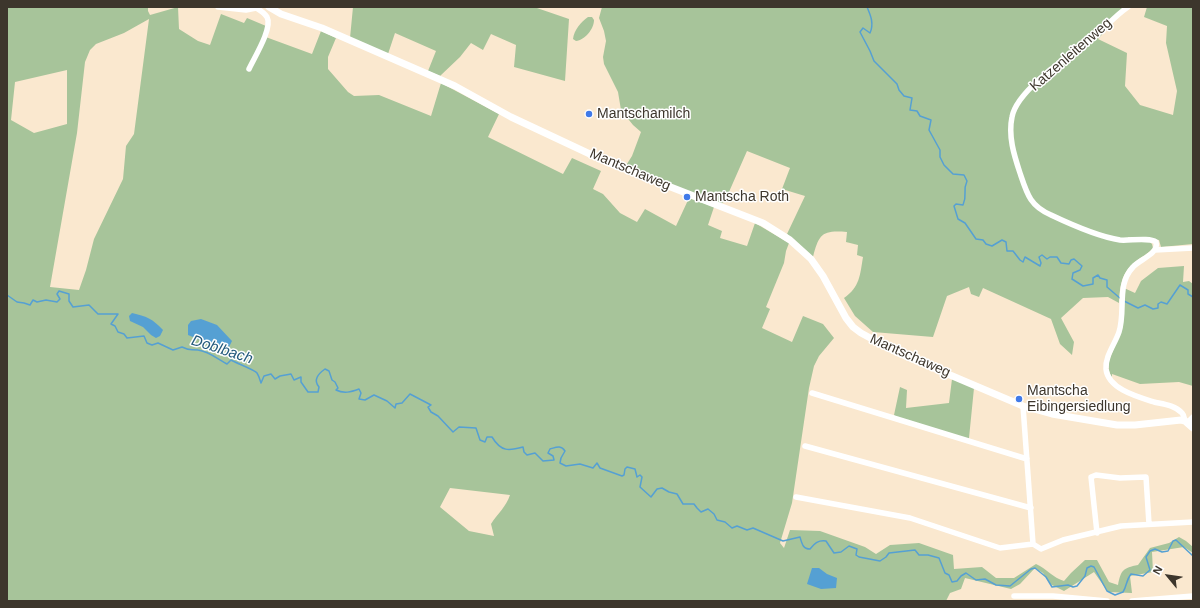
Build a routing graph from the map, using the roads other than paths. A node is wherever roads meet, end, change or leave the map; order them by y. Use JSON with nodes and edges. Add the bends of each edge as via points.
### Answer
{"nodes":[{"id":1,"x":218,"y":7,"type":"edge"},
{"id":2,"x":255,"y":7,"type":"edge"},
{"id":3,"x":1128,"y":7,"type":"edge"},
{"id":4,"x":267,"y":10,"type":"edge"},
{"id":5,"x":249,"y":69,"type":"dead end"},
{"id":6,"x":1193,"y":248,"type":"edge"},
{"id":7,"x":1155,"y":250,"type":"junction"},
{"id":8,"x":812,"y":393,"type":"dead end"},
{"id":9,"x":1023,"y":406,"type":"junction"},
{"id":10,"x":1193,"y":417,"type":"edge"},
{"id":11,"x":1186,"y":422,"type":"junction"},
{"id":12,"x":1193,"y":428,"type":"edge"},
{"id":13,"x":806,"y":446,"type":"dead end"},
{"id":14,"x":1027,"y":459,"type":"junction"},
{"id":15,"x":796,"y":497,"type":"dead end"},
{"id":16,"x":1031,"y":508,"type":"junction"},
{"id":17,"x":1193,"y":522,"type":"edge"},
{"id":18,"x":1149,"y":524,"type":"junction"},
{"id":19,"x":1097,"y":532,"type":"junction"},
{"id":20,"x":1034,"y":544,"type":"junction"},
{"id":21,"x":1014,"y":596,"type":"dead end"},
{"id":22,"x":1193,"y":596,"type":"edge"},
{"id":23,"x":1107,"y":601,"type":"edge"},
{"id":24,"x":1132,"y":601,"type":"edge"}],
"edges":[{"from":1,"to":2,"type":"street","via":[[246,10]]},
{"from":2,"to":4,"type":"street"},
{"from":3,"to":7,"type":"street","name":"Katzenleitenweg","via":[[1052,68],[1026,93],[1012,116],[1011,138],[1027,193],[1031,202],[1038,208],[1111,238],[1153,240],[1156,244]]},
{"from":4,"to":5,"type":"street","via":[[268,27]]},
{"from":4,"to":9,"type":"street","name":"Mantschaweg","via":[[322,28],[456,86],[511,117],[609,163],[763,223],[790,240],[811,259],[846,318],[861,334],[896,352]]},
{"from":6,"to":7,"type":"street"},
{"from":7,"to":11,"type":"street","via":[[1138,262],[1124,282],[1119,331],[1106,369],[1108,377],[1117,386],[1178,410]]},
{"from":8,"to":14,"type":"street"},
{"from":9,"to":11,"type":"street","name":"Mantschaweg","via":[[1052,414],[1117,424],[1134,425],[1176,420]]},
{"from":9,"to":14,"type":"street"},
{"from":10,"to":11,"type":"street"},
{"from":11,"to":12,"type":"street"},
{"from":13,"to":16,"type":"street"},
{"from":14,"to":16,"type":"street"},
{"from":15,"to":20,"type":"street","via":[[910,518],[1000,548]]},
{"from":16,"to":20,"type":"street"},
{"from":17,"to":18,"type":"street"},
{"from":18,"to":19,"type":"street","via":[[1121,526]]},
{"from":18,"to":19,"type":"street","via":[[1146,477],[1096,476],[1091,478]]},
{"from":19,"to":20,"type":"street","via":[[1063,540],[1041,549]]},
{"from":21,"to":23,"type":"street","via":[[1053,596]]},
{"from":22,"to":24,"type":"street"}]}
